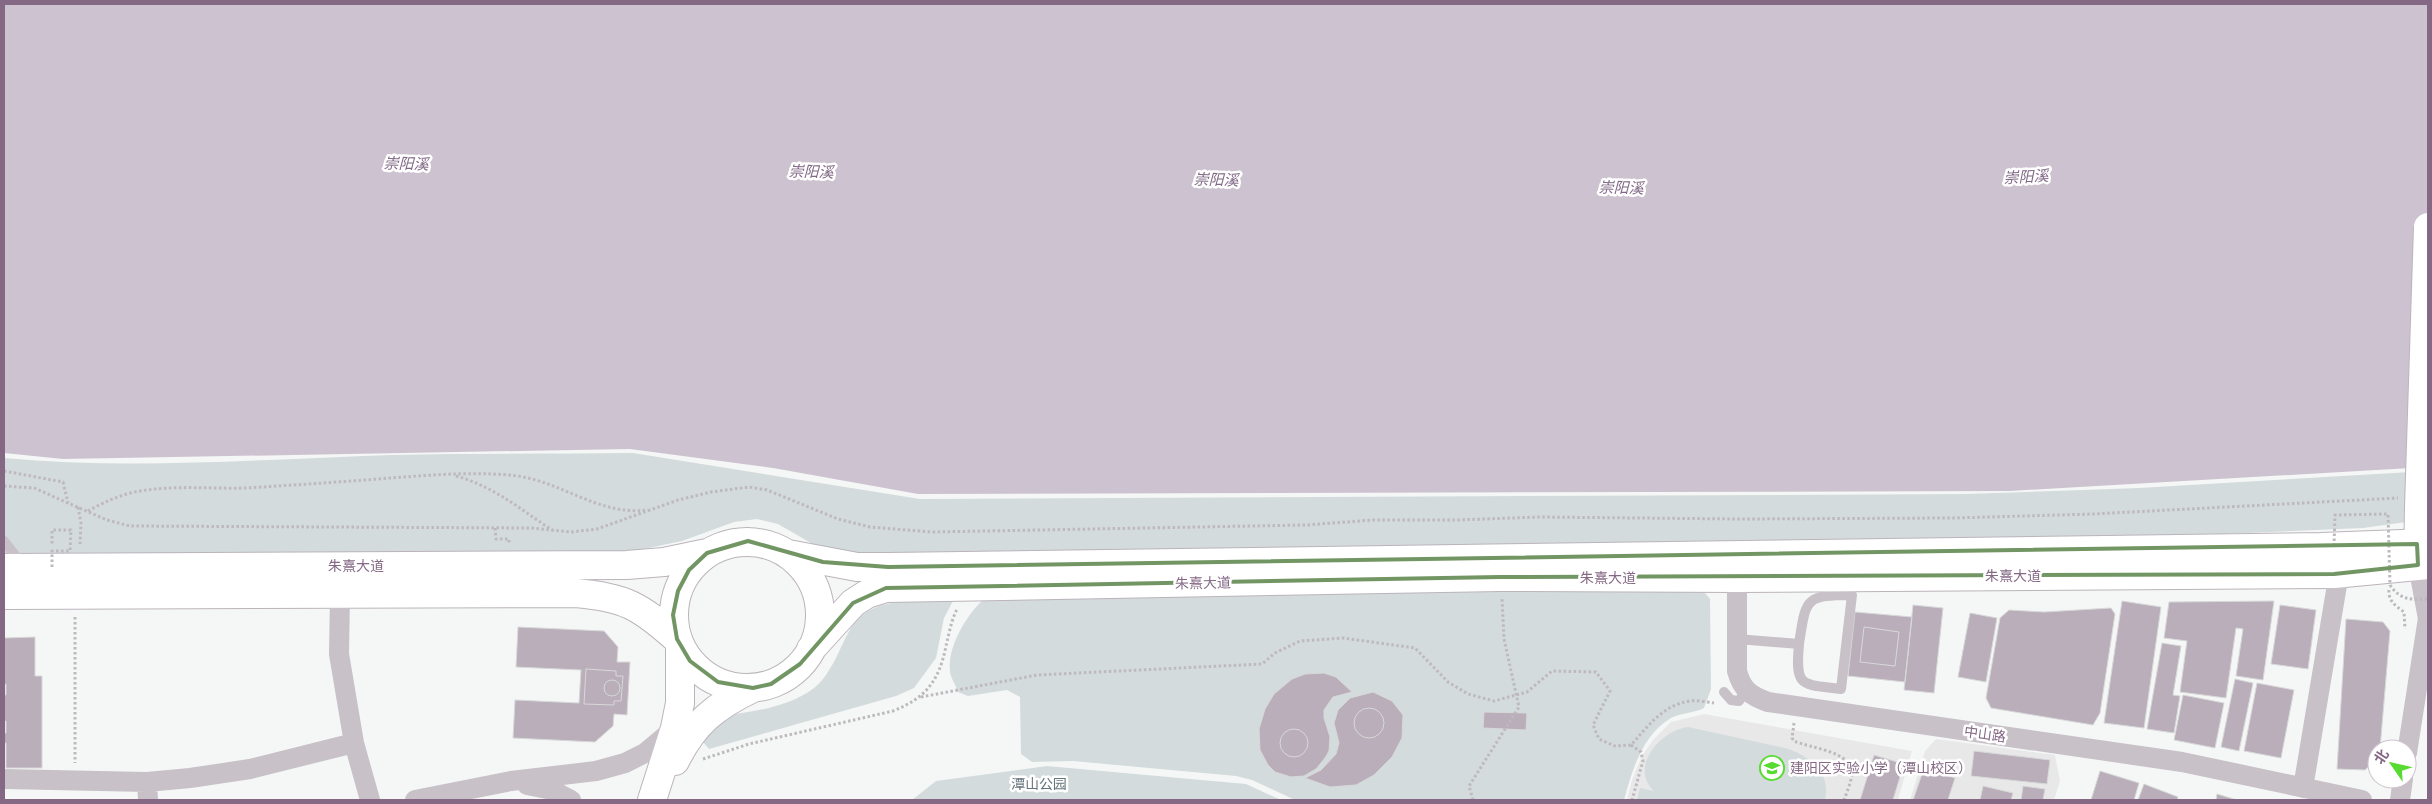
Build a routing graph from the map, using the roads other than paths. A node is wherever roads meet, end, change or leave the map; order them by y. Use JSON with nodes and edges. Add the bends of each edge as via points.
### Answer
{"nodes":[{"id":1,"x":2428,"y":226,"type":"edge"},
{"id":2,"x":4,"y":541,"type":"edge"},
{"id":3,"x":707,"y":553,"type":"junction"},
{"id":4,"x":788,"y":554,"type":"junction"},
{"id":5,"x":2423,"y":554,"type":"edge"},
{"id":6,"x":33,"y":562,"type":"edge"},
{"id":7,"x":1737,"y":567,"type":"junction"},
{"id":8,"x":2339,"y":573,"type":"junction"},
{"id":9,"x":340,"y":594,"type":"junction"},
{"id":10,"x":4,"y":596,"type":"edge"},
{"id":11,"x":2428,"y":619,"type":"edge"},
{"id":12,"x":1737,"y":639,"type":"junction"},
{"id":13,"x":679,"y":642,"type":"junction"},
{"id":14,"x":1799,"y":644,"type":"junction"},
{"id":15,"x":811,"y":649,"type":"junction"},
{"id":16,"x":753,"y":688,"type":"junction"},
{"id":17,"x":675,"y":728,"type":"junction"},
{"id":18,"x":2409,"y":739,"type":"edge"},
{"id":19,"x":354,"y":742,"type":"junction"},
{"id":20,"x":4,"y":779,"type":"edge"},
{"id":21,"x":511,"y":781,"type":"junction"},
{"id":22,"x":2303,"y":788,"type":"junction"},
{"id":23,"x":148,"y":791,"type":"edge"},
{"id":24,"x":661,"y":793,"type":"edge"},
{"id":25,"x":370,"y":800,"type":"edge"},
{"id":26,"x":415,"y":800,"type":"edge"},
{"id":27,"x":571,"y":800,"type":"edge"},
{"id":28,"x":2362,"y":800,"type":"edge"}],
"edges":[{"from":1,"to":5,"type":"main road","bridge":true,"via":[[2411,502]]},
{"from":2,"to":6,"type":"lane"},
{"from":3,"to":4,"type":"main road","via":[[726,544],[748,541],[769,545]]},
{"from":3,"to":6,"type":"main road","name":"朱熹大道","via":[[664,562],[627,565]]},
{"from":3,"to":13,"type":"main road","via":[[689,570],[678,591],[673,615]]},
{"from":4,"to":7,"type":"main road","name":"朱熹大道","via":[[823,562],[880,567]]},
{"from":4,"to":15,"type":"main road","via":[[804,569],[818,601],[818,629]]},
{"from":5,"to":7,"type":"main road","name":"朱熹大道","via":[[2334,546]]},
{"from":5,"to":8,"type":"main road","name":"朱熹大道"},
{"from":5,"to":11,"type":"street"},
{"from":7,"to":8,"type":"main road","name":"朱熹大道"},
{"from":7,"to":12,"type":"street","name":"中山路"},
{"from":7,"to":15,"type":"main road","name":"朱熹大道","via":[[1500,577],[886,588],[867,594],[841,615]]},
{"from":8,"to":22,"type":"street"},
{"from":9,"to":10,"type":"main road","name":"朱熹大道"},
{"from":9,"to":13,"type":"main road","name":"朱熹大道","via":[[575,593],[606,596],[653,618]]},
{"from":9,"to":19,"type":"street","via":[[339,654]]},
{"from":11,"to":18,"type":"street"},
{"from":12,"to":14,"type":"lane"},
{"from":12,"to":22,"type":"street","name":"中山路","via":[[1737,672],[1732,687],[1768,702],[2182,762]]},
{"from":13,"to":16,"type":"main road","via":[[702,673],[718,682]]},
{"from":13,"to":17,"type":"main road","via":[[680,703]]},
{"from":14,"to":14,"type":"lane","via":[[1797,671],[1800,679],[1807,685],[1841,689],[1852,595],[1814,598],[1804,615]]},
{"from":15,"to":16,"type":"main road","via":[[786,676]]},
{"from":16,"to":24,"type":"main road","via":[[724,701],[699,723],[676,759]]},
{"from":17,"to":21,"type":"street","via":[[645,753],[625,763],[586,772]]},
{"from":17,"to":24,"type":"main road"},
{"from":19,"to":23,"type":"street","via":[[250,769],[190,778]]},
{"from":19,"to":25,"type":"street"},
{"from":20,"to":23,"type":"street","via":[[76,781]]},
{"from":21,"to":26,"type":"street"},
{"from":21,"to":27,"type":"street","via":[[552,790]]},
{"from":22,"to":28,"type":"street","name":"中山路"}]}
